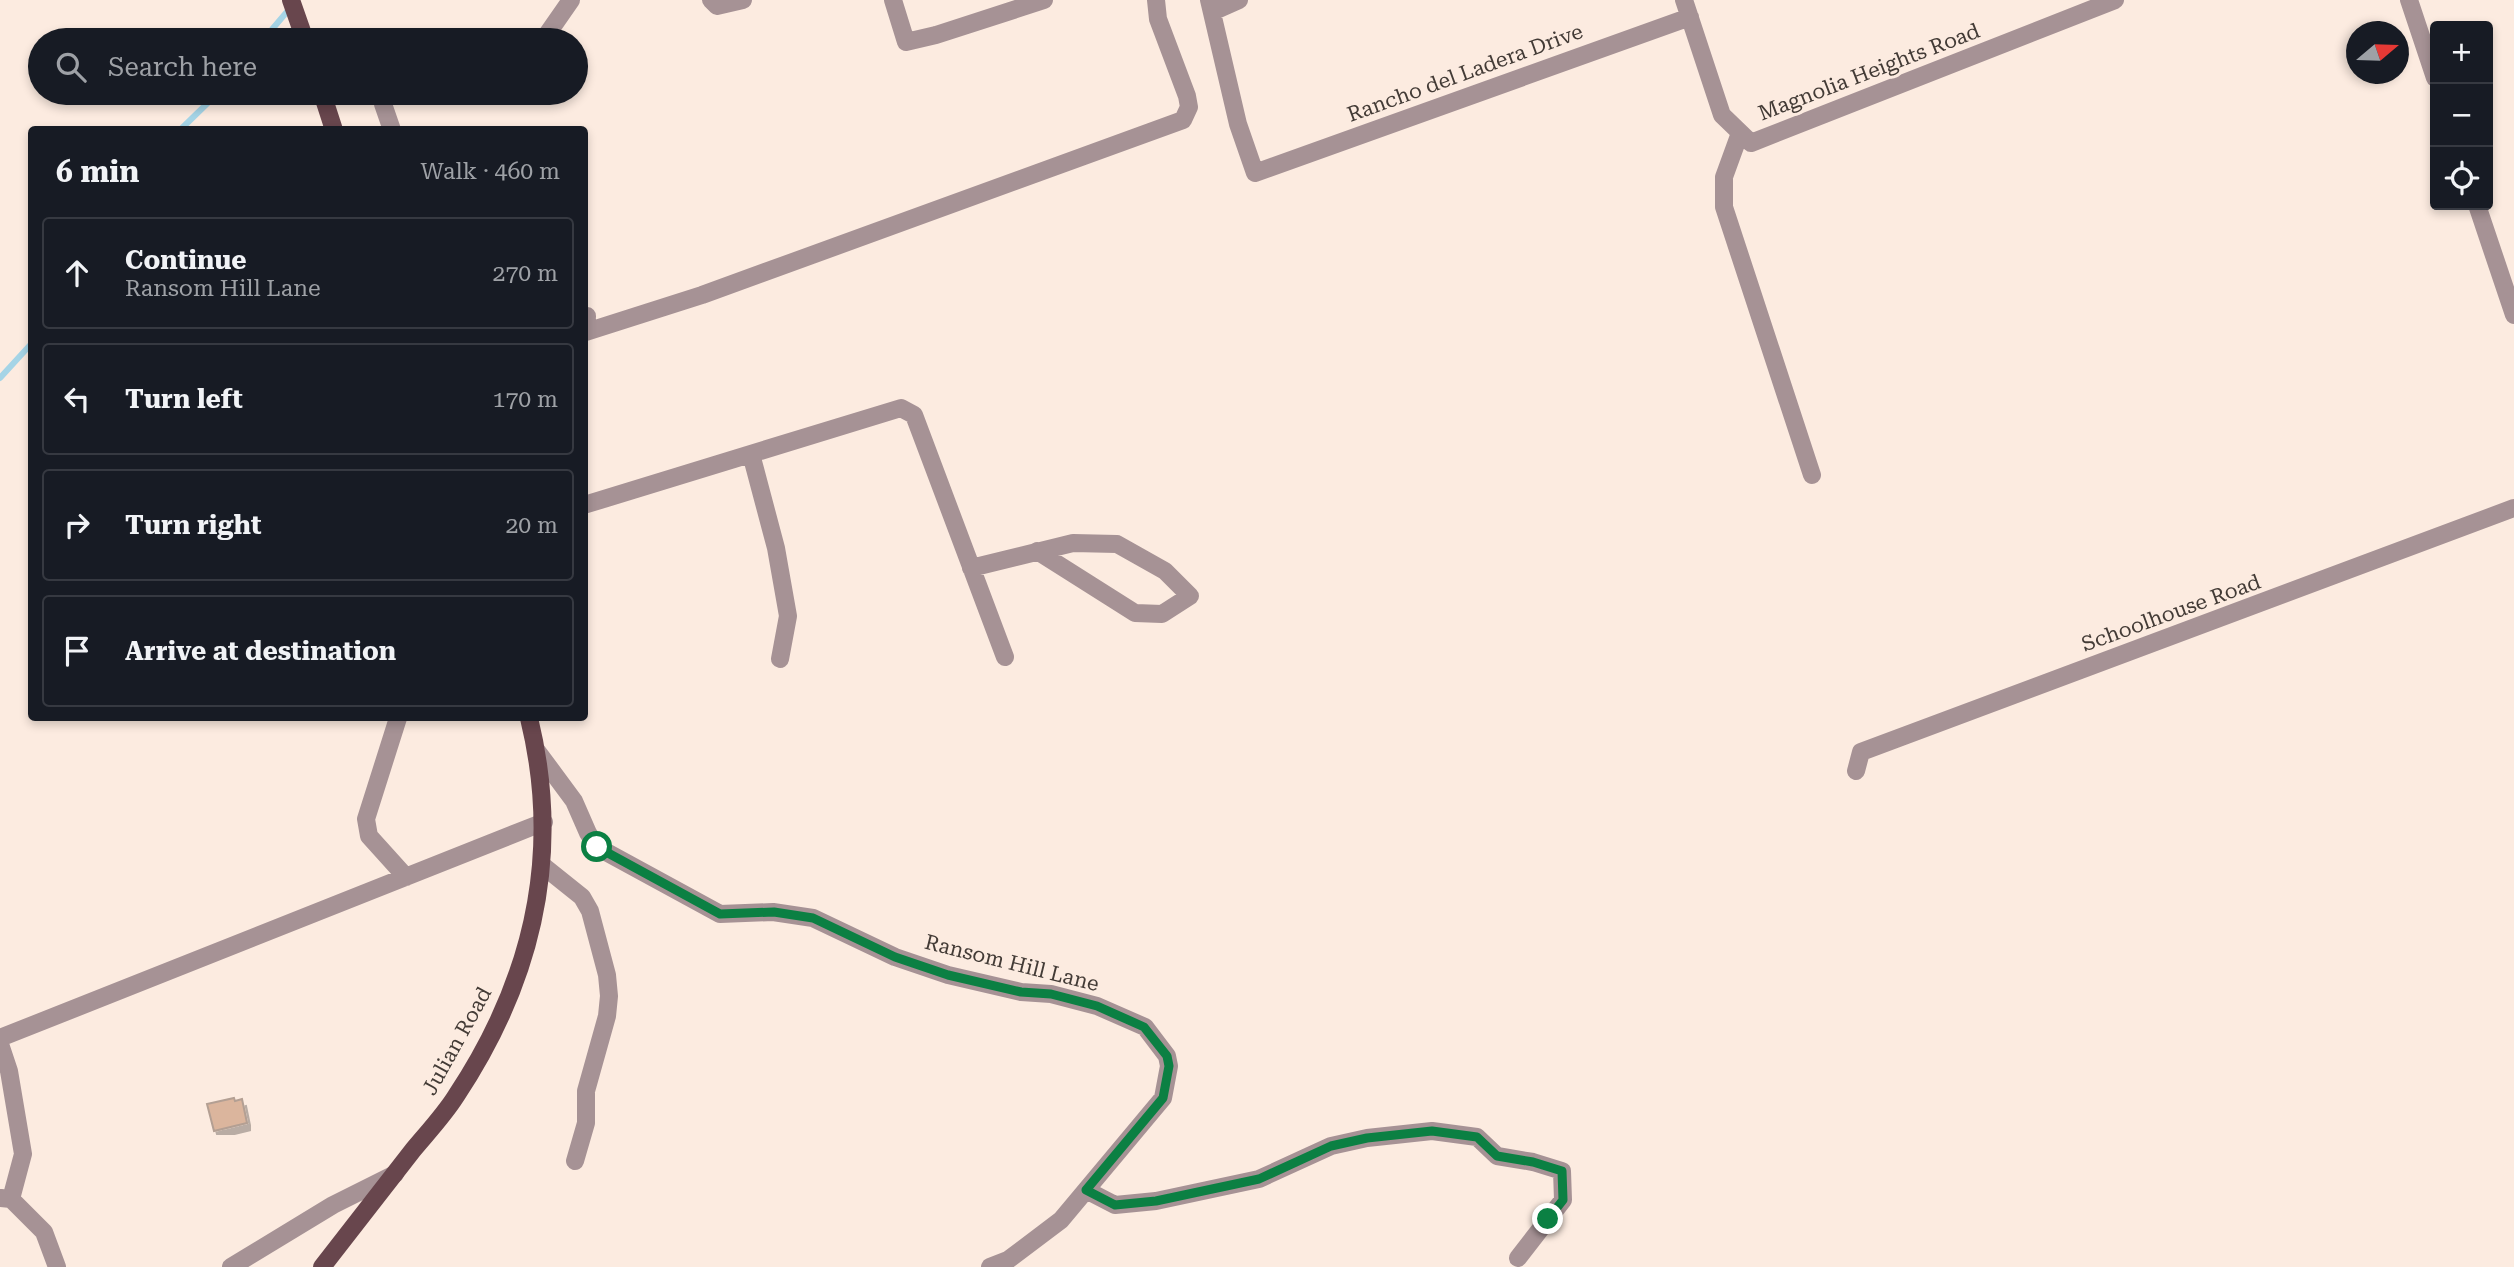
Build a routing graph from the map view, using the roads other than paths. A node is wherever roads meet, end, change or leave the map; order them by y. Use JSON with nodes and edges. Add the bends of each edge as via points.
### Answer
{"nodes":[{"id":1,"x":291,"y":0,"type":"edge"},
{"id":2,"x":571,"y":0,"type":"edge"},
{"id":3,"x":711,"y":0,"type":"edge"},
{"id":4,"x":743,"y":0,"type":"edge"},
{"id":5,"x":893,"y":0,"type":"edge"},
{"id":6,"x":1044,"y":0,"type":"edge"},
{"id":7,"x":1156,"y":0,"type":"edge"},
{"id":8,"x":1239,"y":0,"type":"edge"},
{"id":9,"x":2115,"y":0,"type":"edge"},
{"id":10,"x":2409,"y":0,"type":"edge"},
{"id":11,"x":1211,"y":6,"type":"edge"},
{"id":12,"x":1687,"y":8,"type":"edge"},
{"id":13,"x":301,"y":28,"type":"edge"},
{"id":14,"x":552,"y":28,"type":"edge"},
{"id":15,"x":2430,"y":63,"type":"edge"},
{"id":16,"x":326,"y":105,"type":"edge"},
{"id":17,"x":383,"y":105,"type":"edge"},
{"id":18,"x":333,"y":126,"type":"edge"},
{"id":19,"x":391,"y":126,"type":"edge"},
{"id":20,"x":1740,"y":133,"type":"junction"},
{"id":21,"x":2479,"y":210,"type":"edge"},
{"id":22,"x":2514,"y":315,"type":"edge"},
{"id":23,"x":588,"y":331,"type":"edge"},
{"id":24,"x":751,"y":454,"type":"junction"},
{"id":25,"x":1812,"y":475,"type":"dead end"},
{"id":26,"x":588,"y":504,"type":"edge"},
{"id":27,"x":2514,"y":508,"type":"edge"},
{"id":28,"x":1037,"y":551,"type":"junction"},
{"id":29,"x":971,"y":568,"type":"junction"},
{"id":30,"x":1005,"y":656,"type":"dead end"},
{"id":31,"x":780,"y":659,"type":"dead end"},
{"id":32,"x":396,"y":721,"type":"edge"},
{"id":33,"x":530,"y":721,"type":"edge"},
{"id":34,"x":537,"y":751,"type":"junction"},
{"id":35,"x":1856,"y":771,"type":"dead end"},
{"id":36,"x":544,"y":822,"type":"junction"},
{"id":37,"x":542,"y":865,"type":"junction"},
{"id":38,"x":406,"y":877,"type":"junction"},
{"id":39,"x":0,"y":1038,"type":"edge"},
{"id":40,"x":0,"y":1044,"type":"edge"},
{"id":41,"x":575,"y":1161,"type":"dead end"},
{"id":42,"x":395,"y":1174,"type":"junction"},
{"id":43,"x":1086,"y":1190,"type":"junction"},
{"id":44,"x":5,"y":1198,"type":"edge"},
{"id":45,"x":1518,"y":1258,"type":"dead end"},
{"id":46,"x":57,"y":1267,"type":"edge"},
{"id":47,"x":231,"y":1267,"type":"edge"},
{"id":48,"x":322,"y":1267,"type":"edge"},
{"id":49,"x":990,"y":1267,"type":"edge"}],
"edges":[{"from":1,"to":13,"type":"main road"},
{"from":2,"to":14,"type":"street"},
{"from":3,"to":4,"type":"street","via":[[717,6]]},
{"from":5,"to":6,"type":"street","via":[[906,43]]},
{"from":7,"to":23,"type":"street","via":[[1158,19],[1189,107],[1184,120],[702,295]]},
{"from":8,"to":11,"type":"street"},
{"from":9,"to":20,"type":"street","name":"Magnolia Heights Road","via":[[1751,143]]},
{"from":10,"to":15,"type":"street"},
{"from":11,"to":12,"type":"street","name":"Rancho del Ladera Drive","via":[[1238,124],[1255,173]]},
{"from":12,"to":20,"type":"street","name":"Magnolia Heights Road","via":[[1722,115]]},
{"from":16,"to":18,"type":"main road"},
{"from":17,"to":19,"type":"street"},
{"from":20,"to":25,"type":"street","via":[[1724,177],[1724,207]]},
{"from":21,"to":22,"type":"street"},
{"from":24,"to":26,"type":"street"},
{"from":24,"to":29,"type":"street","via":[[901,408],[914,415]]},
{"from":24,"to":31,"type":"street","via":[[788,615]]},
{"from":27,"to":35,"type":"street","name":"Schoolhouse Road","via":[[1861,752]]},
{"from":28,"to":28,"type":"street","via":[[1073,543],[1116,544],[1165,571],[1190,596],[1162,614],[1135,613]]},
{"from":28,"to":29,"type":"street"},
{"from":29,"to":30,"type":"street"},
{"from":32,"to":38,"type":"street","via":[[366,828]]},
{"from":33,"to":34,"type":"main road","name":"Julian Road"},
{"from":34,"to":36,"type":"main road","name":"Julian Road"},
{"from":34,"to":43,"type":"street","name":"Ransom Hill Lane","via":[[574,801],[597,847],[720,914],[774,912],[813,918],[895,957],[948,975],[1097,1006],[1144,1027],[1167,1056],[1163,1098]]},
{"from":36,"to":37,"type":"main road","name":"Julian Road"},
{"from":36,"to":38,"type":"street"},
{"from":37,"to":41,"type":"street","via":[[577,892],[590,911],[607,975],[607,1016],[586,1091],[586,1123]]},
{"from":37,"to":42,"type":"main road","name":"Julian Road","via":[[528,942],[502,1014],[456,1096]]},
{"from":38,"to":39,"type":"street"},
{"from":40,"to":44,"type":"street","via":[[23,1154]]},
{"from":42,"to":47,"type":"street","via":[[333,1205]]},
{"from":42,"to":48,"type":"main road","name":"Julian Road"},
{"from":43,"to":45,"type":"street","via":[[1115,1205],[1156,1201],[1259,1179],[1331,1146],[1367,1138],[1432,1131],[1477,1137],[1497,1156],[1562,1171],[1563,1200]]},
{"from":43,"to":49,"type":"street","name":"Ransom Hill Lane","via":[[1061,1220],[1008,1260]]},
{"from":44,"to":46,"type":"street","via":[[44,1232]]}]}
